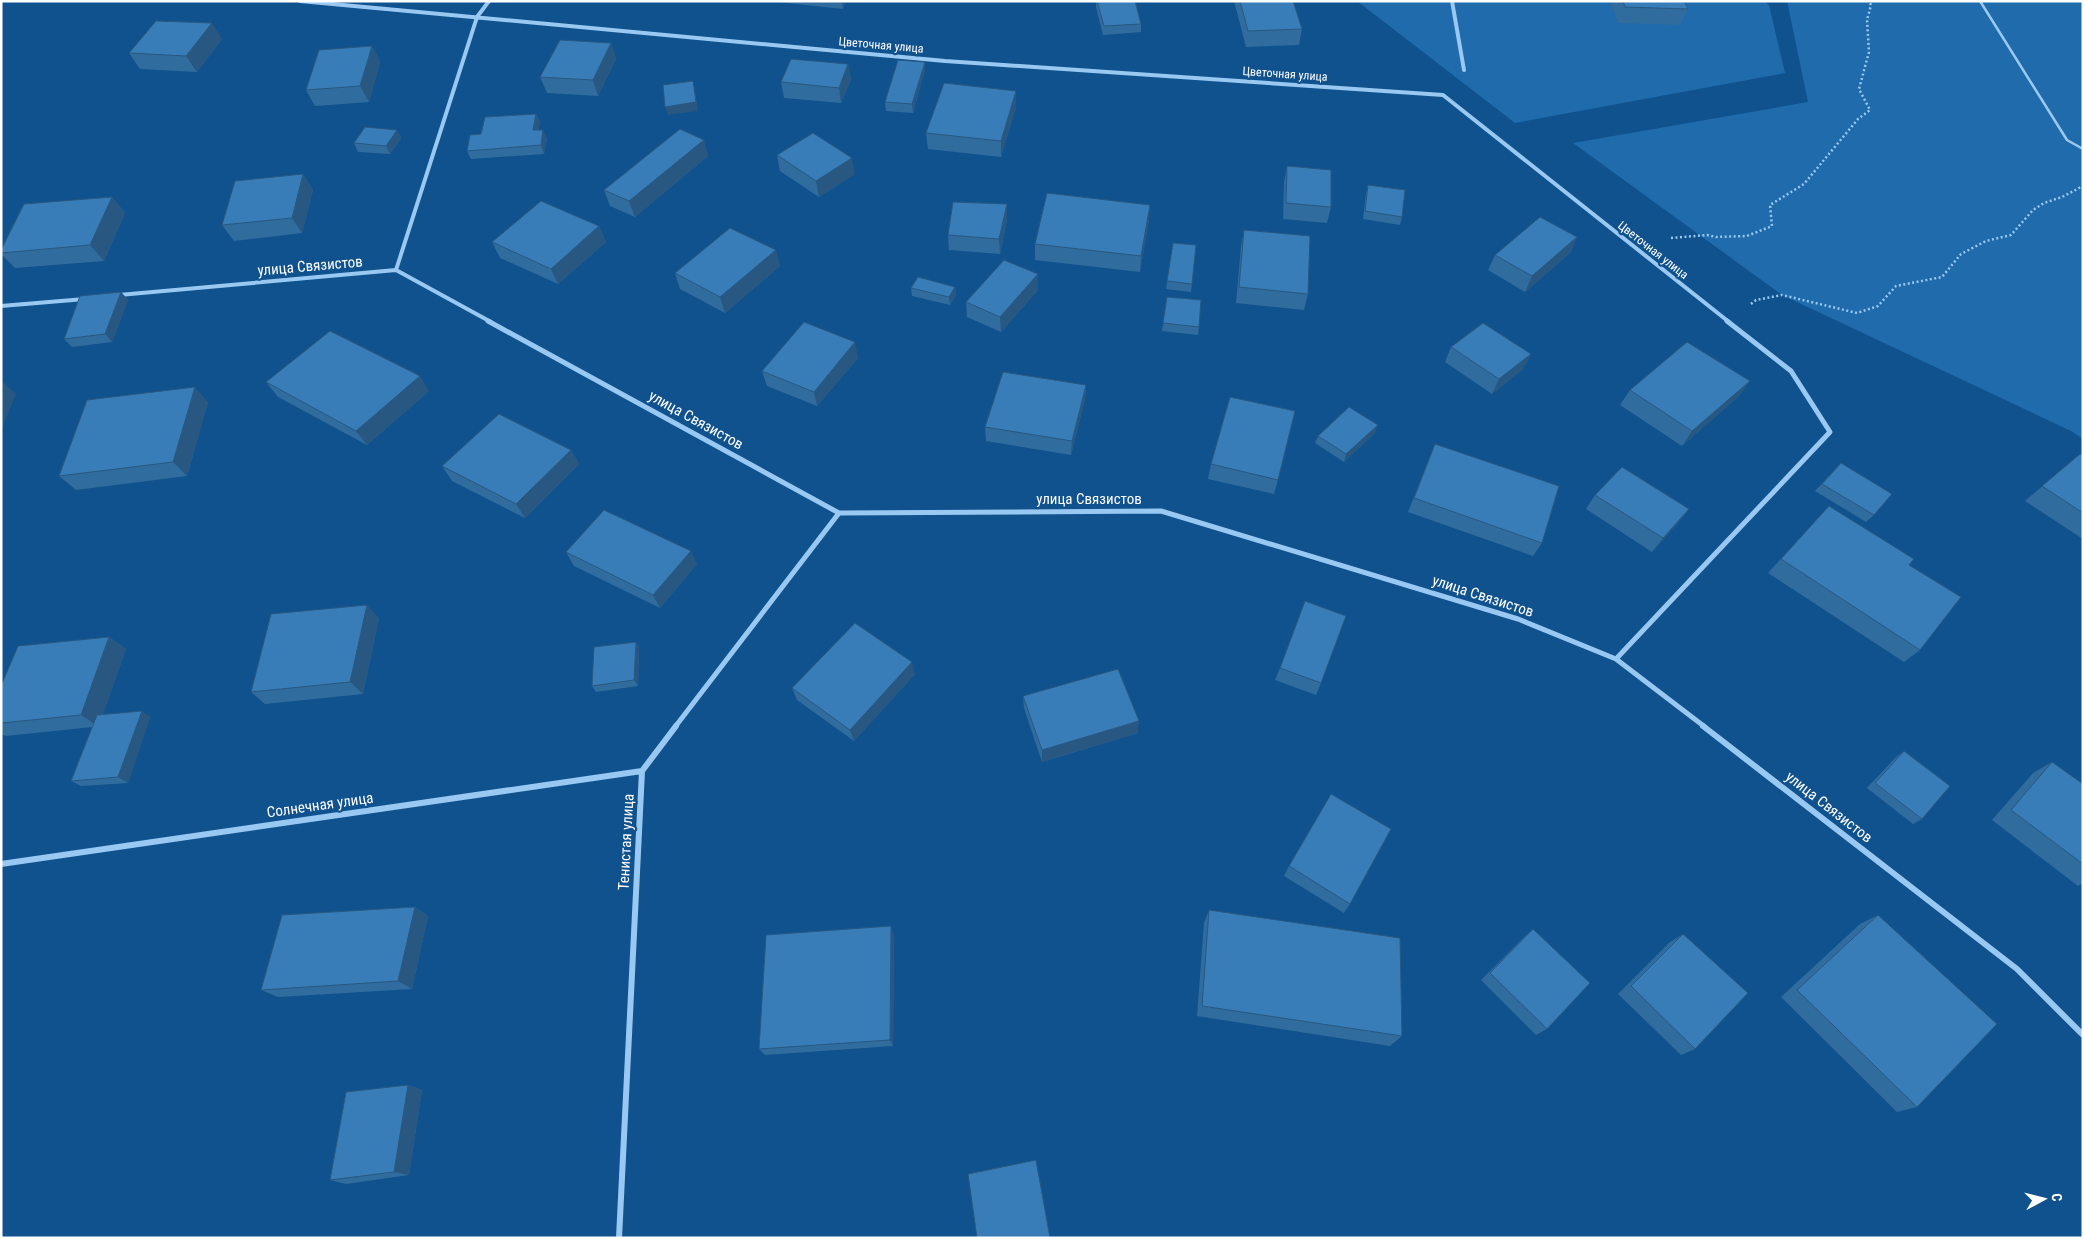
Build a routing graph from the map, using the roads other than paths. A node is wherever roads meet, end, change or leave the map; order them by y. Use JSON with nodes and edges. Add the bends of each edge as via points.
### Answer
{"nodes":[{"id":1,"x":300,"y":1,"type":"edge"},
{"id":2,"x":489,"y":1,"type":"edge"},
{"id":3,"x":1452,"y":1,"type":"edge"},
{"id":4,"x":1980,"y":1,"type":"edge"},
{"id":5,"x":477,"y":17,"type":"junction"},
{"id":6,"x":1464,"y":70,"type":"dead end"},
{"id":7,"x":2083,"y":149,"type":"edge"},
{"id":8,"x":396,"y":270,"type":"junction"},
{"id":9,"x":110,"y":296,"type":"edge"},
{"id":10,"x":90,"y":298,"type":"edge"},
{"id":11,"x":1,"y":306,"type":"edge"},
{"id":12,"x":839,"y":513,"type":"junction"},
{"id":13,"x":1616,"y":659,"type":"junction"},
{"id":14,"x":642,"y":771,"type":"junction"},
{"id":15,"x":1,"y":864,"type":"edge"},
{"id":16,"x":2083,"y":1035,"type":"edge"},
{"id":17,"x":619,"y":1238,"type":"edge"}],
"edges":[{"from":1,"to":5,"type":"street","name":"Цветочная улица"},
{"from":2,"to":5,"type":"street"},
{"from":3,"to":6,"type":"street"},
{"from":4,"to":7,"type":"lane","via":[[2067,140]]},
{"from":5,"to":8,"type":"street"},
{"from":5,"to":13,"type":"street","name":"Цветочная улица","via":[[945,60],[1443,95],[1791,372],[1830,432]]},
{"from":8,"to":9,"type":"street","name":"улица Связистов"},
{"from":8,"to":12,"type":"street","name":"улица Связистов"},
{"from":10,"to":11,"type":"street"},
{"from":12,"to":13,"type":"street","name":"улица Связистов","via":[[1161,511],[1518,618]]},
{"from":12,"to":14,"type":"street"},
{"from":13,"to":16,"type":"street","name":"улица Связистов","via":[[2018,968]]},
{"from":14,"to":15,"type":"street","name":"Солнечная улица"},
{"from":14,"to":17,"type":"street","name":"Тенистая улица"}]}
